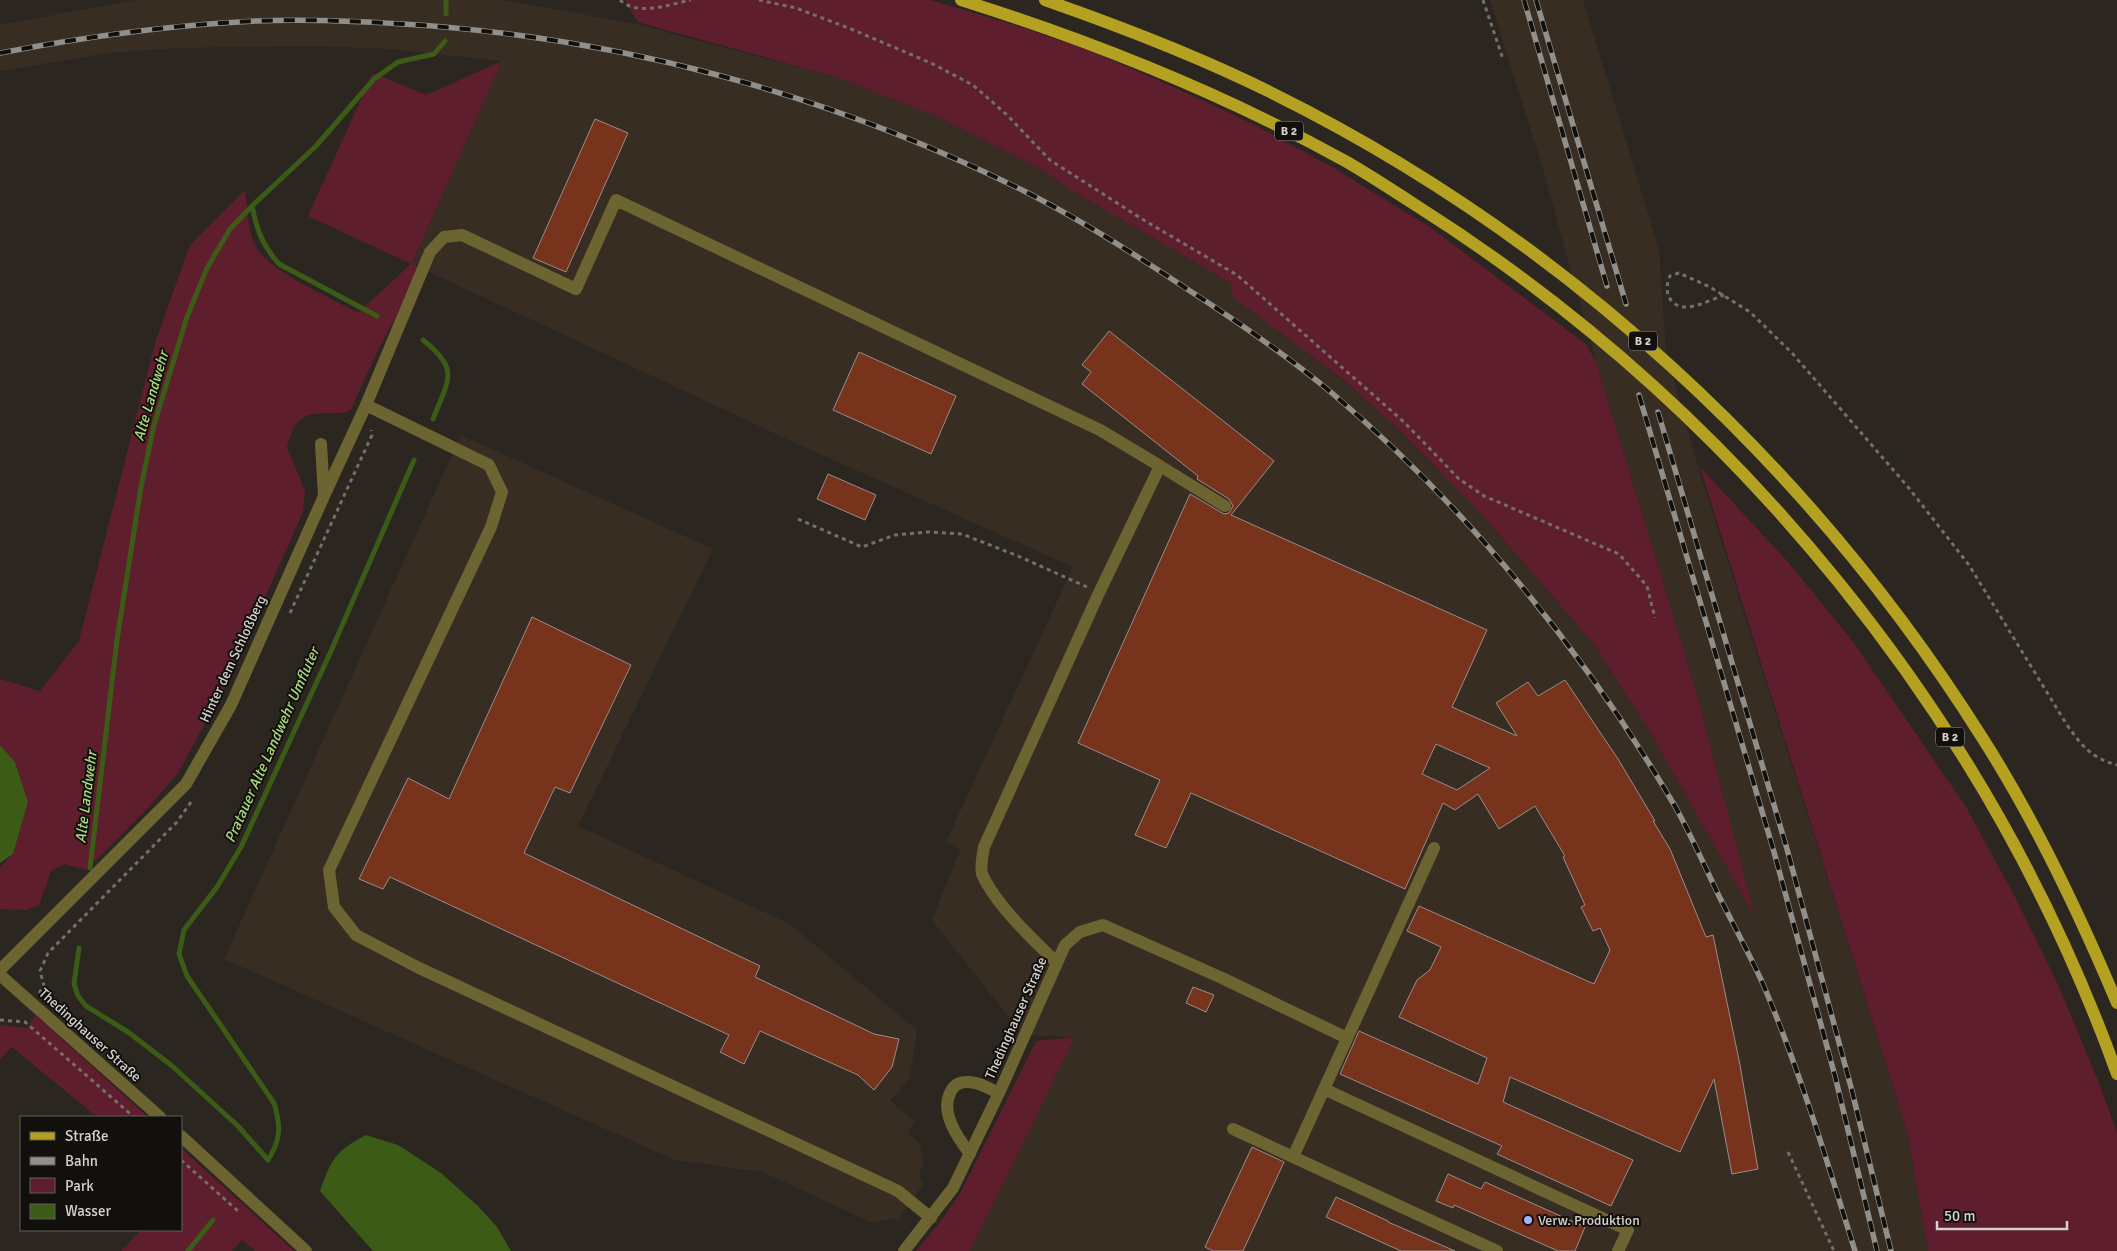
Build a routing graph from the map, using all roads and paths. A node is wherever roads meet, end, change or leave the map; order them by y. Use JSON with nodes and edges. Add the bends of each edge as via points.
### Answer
{"nodes":[{"id":1,"x":620,"y":0,"type":"edge"},
{"id":2,"x":691,"y":0,"type":"edge"},
{"id":3,"x":759,"y":0,"type":"edge"},
{"id":4,"x":961,"y":0,"type":"edge"},
{"id":5,"x":1045,"y":0,"type":"edge"},
{"id":6,"x":1483,"y":0,"type":"edge"},
{"id":7,"x":1503,"y":59,"type":"dead end"},
{"id":8,"x":1724,"y":296,"type":"junction"},
{"id":9,"x":366,"y":405,"type":"junction"},
{"id":10,"x":321,"y":444,"type":"dead end"},
{"id":11,"x":1160,"y":466,"type":"junction"},
{"id":12,"x":324,"y":496,"type":"junction"},
{"id":13,"x":1225,"y":506,"type":"dead end"},
{"id":14,"x":798,"y":519,"type":"dead end"},
{"id":15,"x":1100,"y":592,"type":"junction"},
{"id":16,"x":1655,"y":618,"type":"dead end"},
{"id":17,"x":2117,"y":765,"type":"edge"},
{"id":18,"x":1434,"y":848,"type":"dead end"},
{"id":19,"x":1057,"y":963,"type":"junction"},
{"id":20,"x":0,"y":970,"type":"edge"},
{"id":21,"x":0,"y":975,"type":"edge"},
{"id":22,"x":2117,"y":1003,"type":"edge"},
{"id":23,"x":0,"y":1020,"type":"edge"},
{"id":24,"x":1347,"y":1038,"type":"junction"},
{"id":25,"x":2117,"y":1074,"type":"edge"},
{"id":26,"x":1324,"y":1088,"type":"junction"},
{"id":27,"x":999,"y":1093,"type":"junction"},
{"id":28,"x":133,"y":1116,"type":"edge"},
{"id":29,"x":159,"y":1116,"type":"edge"},
{"id":30,"x":1233,"y":1129,"type":"dead end"},
{"id":31,"x":182,"y":1137,"type":"edge"},
{"id":32,"x":1788,"y":1152,"type":"dead end"},
{"id":33,"x":970,"y":1154,"type":"junction"},
{"id":34,"x":1293,"y":1157,"type":"junction"},
{"id":35,"x":182,"y":1161,"type":"edge"},
{"id":36,"x":240,"y":1213,"type":"dead end"},
{"id":37,"x":931,"y":1218,"type":"junction"},
{"id":38,"x":306,"y":1251,"type":"edge"},
{"id":39,"x":904,"y":1251,"type":"edge"},
{"id":40,"x":1497,"y":1251,"type":"edge"},
{"id":41,"x":1618,"y":1251,"type":"edge"},
{"id":42,"x":1834,"y":1251,"type":"edge"}],
"edges":[{"from":1,"to":2,"type":"path","via":[[643,9]]},
{"from":3,"to":16,"type":"path","via":[[796,8],[851,29],[973,85],[1050,160],[1237,275],[1404,422],[1459,479],[1484,496],[1619,554],[1647,586]]},
{"from":4,"to":25,"type":"main road","number":"B 2","via":[[1037,24],[1159,70],[1351,165],[1451,228],[1534,286],[1658,389],[1803,538],[1892,652],[1965,758],[2013,843],[2066,949]]},
{"from":5,"to":22,"type":"main road","number":"B 2","via":[[1179,50],[1352,135],[1508,234],[1652,348],[1713,404],[1870,577],[1944,679],[2034,827],[2084,927]]},
{"from":6,"to":7,"type":"path"},
{"from":8,"to":8,"type":"path","via":[[1679,273],[1670,276],[1665,286],[1668,298],[1688,307]]},
{"from":8,"to":17,"type":"path","via":[[1750,312],[1792,353],[1908,487],[1969,565],[2066,725],[2084,749],[2103,761]]},
{"from":9,"to":11,"type":"lane","name":"Hinter dem Schloßberg","via":[[430,252],[444,237],[462,236],[576,289],[616,200],[1100,430]]},
{"from":9,"to":12,"type":"lane","name":"Hinter dem Schloßberg"},
{"from":9,"to":37,"type":"lane","via":[[489,465],[502,492],[491,527],[329,870],[334,907],[356,935],[416,967],[898,1191]]},
{"from":10,"to":12,"type":"lane","name":"Hinter dem Schloßberg"},
{"from":11,"to":13,"type":"lane"},
{"from":11,"to":15,"type":"lane"},
{"from":12,"to":20,"type":"lane","name":"Hinter dem Schloßberg","via":[[231,705],[186,784]]},
{"from":14,"to":15,"type":"path","via":[[862,547],[895,535],[928,532],[962,534]]},
{"from":15,"to":19,"type":"lane","via":[[984,847],[982,872],[986,880],[1018,924]]},
{"from":18,"to":24,"type":"lane"},
{"from":19,"to":24,"type":"lane","name":"Thedinghauser Straße","via":[[1065,946],[1080,932],[1103,925]]},
{"from":19,"to":27,"type":"lane","name":"Thedinghauser Straße"},
{"from":21,"to":29,"type":"lane","name":"Thedinghauser Straße"},
{"from":23,"to":28,"type":"path","via":[[25,1022]]},
{"from":24,"to":26,"type":"lane"},
{"from":26,"to":34,"type":"lane"},
{"from":26,"to":41,"type":"lane","via":[[1628,1230]]},
{"from":27,"to":33,"type":"lane","name":"Thedinghauser Straße"},
{"from":27,"to":33,"type":"lane","via":[[965,1081],[953,1087],[949,1094],[951,1123]]},
{"from":30,"to":34,"type":"lane"},
{"from":31,"to":38,"type":"lane"},
{"from":32,"to":42,"type":"path"},
{"from":33,"to":37,"type":"lane","name":"Thedinghauser Straße","via":[[953,1188]]},
{"from":34,"to":40,"type":"lane"},
{"from":35,"to":36,"type":"path"},
{"from":37,"to":39,"type":"lane","name":"Thedinghauser Straße"}]}
